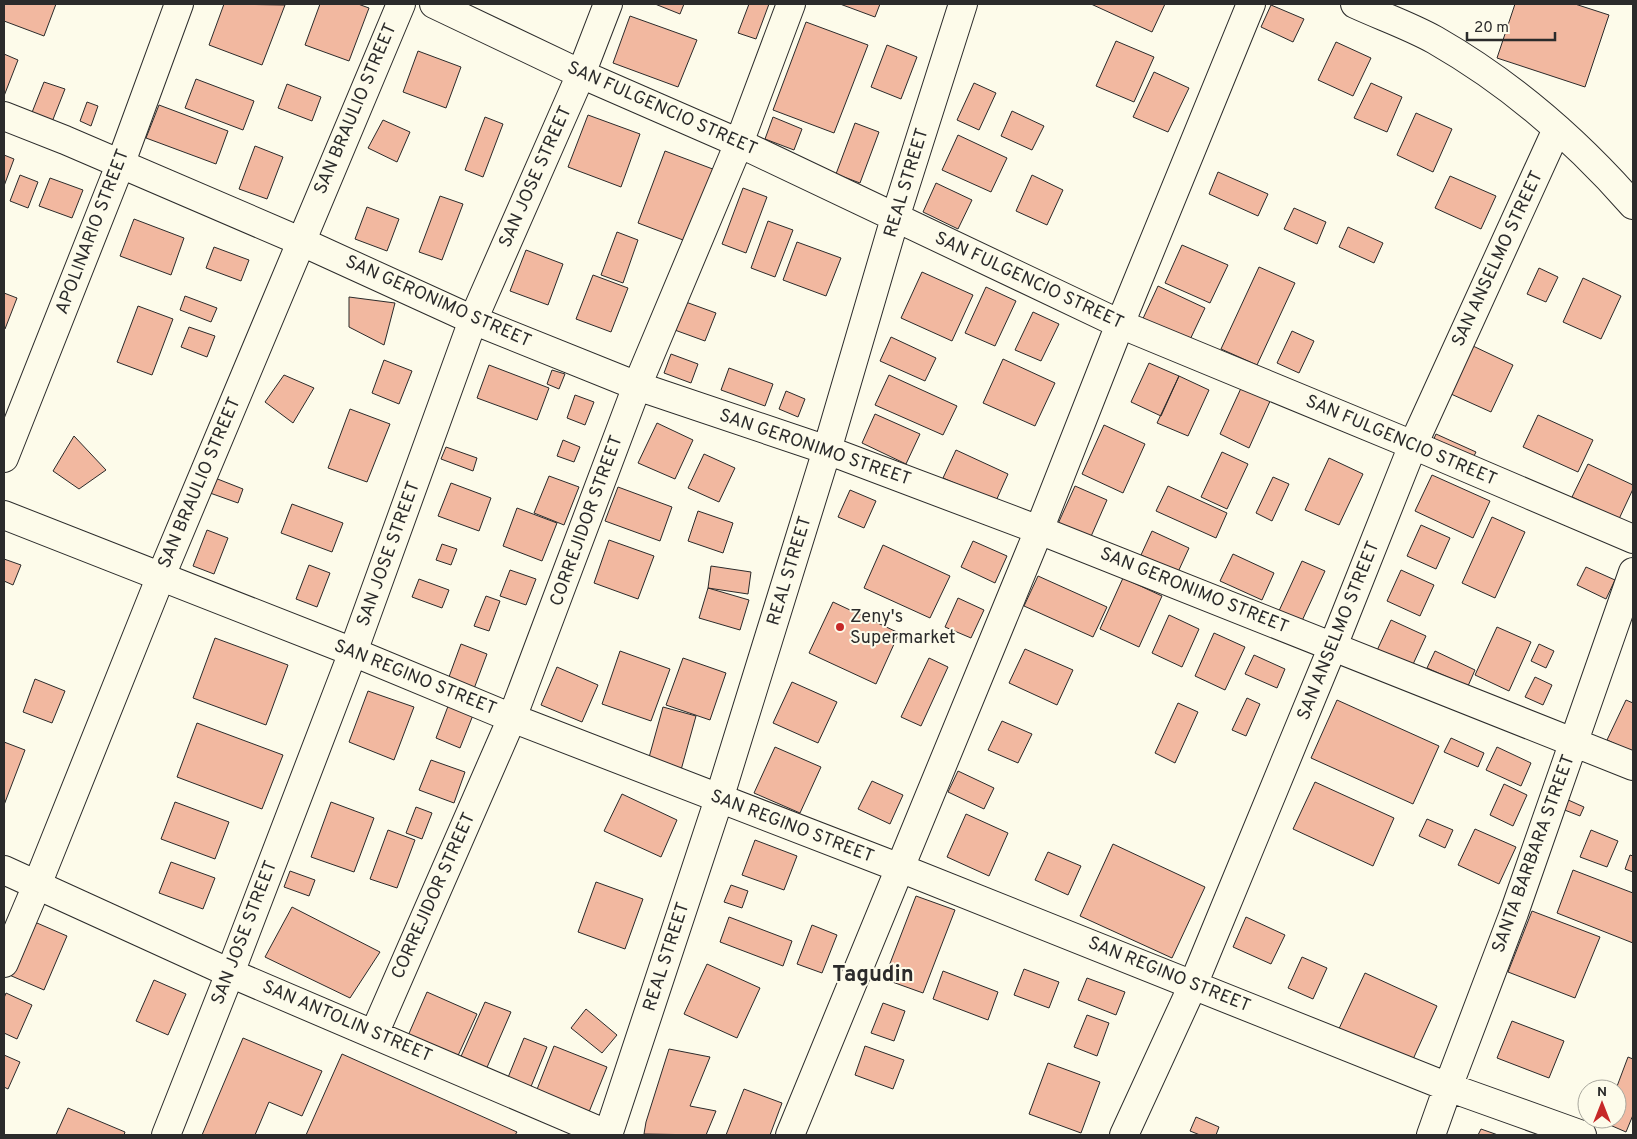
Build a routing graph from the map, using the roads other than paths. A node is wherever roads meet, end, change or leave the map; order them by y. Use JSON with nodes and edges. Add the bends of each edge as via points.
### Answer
{"nodes":[{"id":1,"x":179,"y":4,"type":"edge"},
{"id":2,"x":401,"y":4,"type":"edge"},
{"id":3,"x":434,"y":4,"type":"edge"},
{"id":4,"x":608,"y":4,"type":"edge"},
{"id":5,"x":791,"y":4,"type":"edge"},
{"id":6,"x":963,"y":4,"type":"edge"},
{"id":7,"x":1251,"y":4,"type":"edge"},
{"id":8,"x":1355,"y":4,"type":"edge"},
{"id":9,"x":581,"y":74,"type":"junction"},
{"id":10,"x":4,"y":116,"type":"edge"},
{"id":11,"x":1558,"y":129,"type":"junction"},
{"id":12,"x":740,"y":143,"type":"junction"},
{"id":13,"x":120,"y":165,"type":"junction"},
{"id":14,"x":1633,"y":205,"type":"edge"},
{"id":15,"x":895,"y":218,"type":"junction"},
{"id":16,"x":300,"y":241,"type":"junction"},
{"id":17,"x":472,"y":320,"type":"junction"},
{"id":18,"x":1120,"y":324,"type":"junction"},
{"id":19,"x":637,"y":386,"type":"junction"},
{"id":20,"x":1413,"y":445,"type":"junction"},
{"id":21,"x":828,"y":450,"type":"junction"},
{"id":22,"x":4,"y":458,"type":"edge"},
{"id":23,"x":4,"y":515,"type":"edge"},
{"id":24,"x":1039,"y":530,"type":"junction"},
{"id":25,"x":1633,"y":539,"type":"edge"},
{"id":26,"x":1633,"y":572,"type":"edge"},
{"id":27,"x":161,"y":576,"type":"junction"},
{"id":28,"x":1333,"y":646,"type":"junction"},
{"id":29,"x":353,"y":652,"type":"junction"},
{"id":30,"x":512,"y":718,"type":"junction"},
{"id":31,"x":1575,"y":742,"type":"junction"},
{"id":32,"x":1633,"y":766,"type":"edge"},
{"id":33,"x":719,"y":799,"type":"junction"},
{"id":34,"x":900,"y":868,"type":"junction"},
{"id":35,"x":4,"y":870,"type":"edge"},
{"id":36,"x":37,"y":885,"type":"junction"},
{"id":37,"x":4,"y":963,"type":"edge"},
{"id":38,"x":230,"y":973,"type":"junction"},
{"id":39,"x":1193,"y":985,"type":"junction"},
{"id":40,"x":374,"y":1034,"type":"junction"},
{"id":41,"x":1448,"y":1087,"type":"junction"},
{"id":42,"x":166,"y":1135,"type":"edge"},
{"id":43,"x":608,"y":1135,"type":"edge"},
{"id":44,"x":790,"y":1135,"type":"edge"},
{"id":45,"x":1124,"y":1135,"type":"edge"},
{"id":46,"x":1431,"y":1135,"type":"edge"},
{"id":47,"x":1582,"y":1135,"type":"edge"}],
"edges":[{"from":1,"to":13,"type":"main road","name":"APOLINARIO STREET"},
{"from":2,"to":16,"type":"main road","name":"SAN BRAULIO STREET"},
{"from":3,"to":9,"type":"main road","name":"SAN FULGENCIO STREET"},
{"from":4,"to":9,"type":"main road","name":"SAN JOSE STREET"},
{"from":5,"to":12,"type":"main road","name":"CORREJIDOR STREET"},
{"from":6,"to":15,"type":"main road","name":"REAL STREET"},
{"from":7,"to":18,"type":"main road"},
{"from":8,"to":11,"type":"main road","via":[[1434,39],[1499,80]]},
{"from":9,"to":12,"type":"main road","name":"SAN FULGENCIO STREET"},
{"from":9,"to":17,"type":"main road","name":"SAN JOSE STREET"},
{"from":10,"to":13,"type":"main road","name":"SAN GERONIMO STREET"},
{"from":11,"to":14,"type":"main road","via":[[1609,177]]},
{"from":11,"to":20,"type":"main road","name":"SAN ANSELMO STREET"},
{"from":12,"to":15,"type":"main road","name":"SAN FULGENCIO STREET"},
{"from":12,"to":19,"type":"main road","name":"CORREJIDOR STREET"},
{"from":13,"to":16,"type":"main road","name":"SAN GERONIMO STREET"},
{"from":13,"to":22,"type":"main road","name":"APOLINARIO STREET"},
{"from":15,"to":18,"type":"main road","name":"SAN FULGENCIO STREET"},
{"from":15,"to":21,"type":"main road","name":"REAL STREET"},
{"from":16,"to":17,"type":"main road","name":"SAN GERONIMO STREET"},
{"from":16,"to":27,"type":"main road","name":"SAN BRAULIO STREET"},
{"from":17,"to":19,"type":"main road","name":"SAN GERONIMO STREET"},
{"from":17,"to":29,"type":"main road","name":"SAN JOSE STREET"},
{"from":18,"to":20,"type":"main road","name":"SAN FULGENCIO STREET"},
{"from":18,"to":24,"type":"main road"},
{"from":19,"to":21,"type":"main road","name":"SAN GERONIMO STREET"},
{"from":19,"to":30,"type":"main road","name":"CORREJIDOR STREET"},
{"from":20,"to":25,"type":"main road","name":"SAN FULGENCIO STREET"},
{"from":20,"to":28,"type":"main road","name":"SAN ANSELMO STREET"},
{"from":21,"to":24,"type":"main road","name":"SAN GERONIMO STREET"},
{"from":21,"to":33,"type":"main road","name":"REAL STREET"},
{"from":23,"to":27,"type":"main road","name":"SAN REGINO STREET"},
{"from":24,"to":28,"type":"main road","name":"SAN GERONIMO STREET"},
{"from":24,"to":34,"type":"main road"},
{"from":26,"to":31,"type":"main road","name":"SANTA BARBARA STREET"},
{"from":27,"to":29,"type":"main road","name":"SAN REGINO STREET"},
{"from":27,"to":36,"type":"main road","name":"SAN BRAULIO STREET"},
{"from":28,"to":31,"type":"main road","name":"SAN GERONIMO STREET"},
{"from":28,"to":39,"type":"main road","name":"SAN ANSELMO STREET"},
{"from":29,"to":30,"type":"main road","name":"SAN REGINO STREET"},
{"from":29,"to":38,"type":"main road","name":"SAN JOSE STREET"},
{"from":30,"to":33,"type":"main road","name":"SAN REGINO STREET"},
{"from":30,"to":40,"type":"main road","name":"CORREJIDOR STREET"},
{"from":31,"to":32,"type":"main road","name":"SAN GERONIMO STREET"},
{"from":31,"to":41,"type":"main road","name":"SANTA BARBARA STREET"},
{"from":33,"to":34,"type":"main road","name":"SAN REGINO STREET"},
{"from":33,"to":43,"type":"main road","name":"REAL STREET"},
{"from":34,"to":39,"type":"main road","name":"SAN REGINO STREET"},
{"from":34,"to":44,"type":"main road"},
{"from":35,"to":36,"type":"main road","name":"SAN ANTOLIN STREET"},
{"from":36,"to":37,"type":"main road","name":"SAN BRAULIO STREET"},
{"from":36,"to":38,"type":"main road","name":"SAN ANTOLIN STREET"},
{"from":38,"to":40,"type":"main road","name":"SAN ANTOLIN STREET"},
{"from":38,"to":42,"type":"main road","name":"SAN JOSE STREET"},
{"from":39,"to":41,"type":"main road","name":"SAN REGINO STREET"},
{"from":39,"to":45,"type":"main road","name":"SAN ANSELMO STREET"},
{"from":40,"to":43,"type":"main road","name":"SAN ANTOLIN STREET"},
{"from":41,"to":46,"type":"main road","name":"SANTA BARBARA STREET"},
{"from":41,"to":47,"type":"main road","name":"SAN REGINO STREET"}]}
